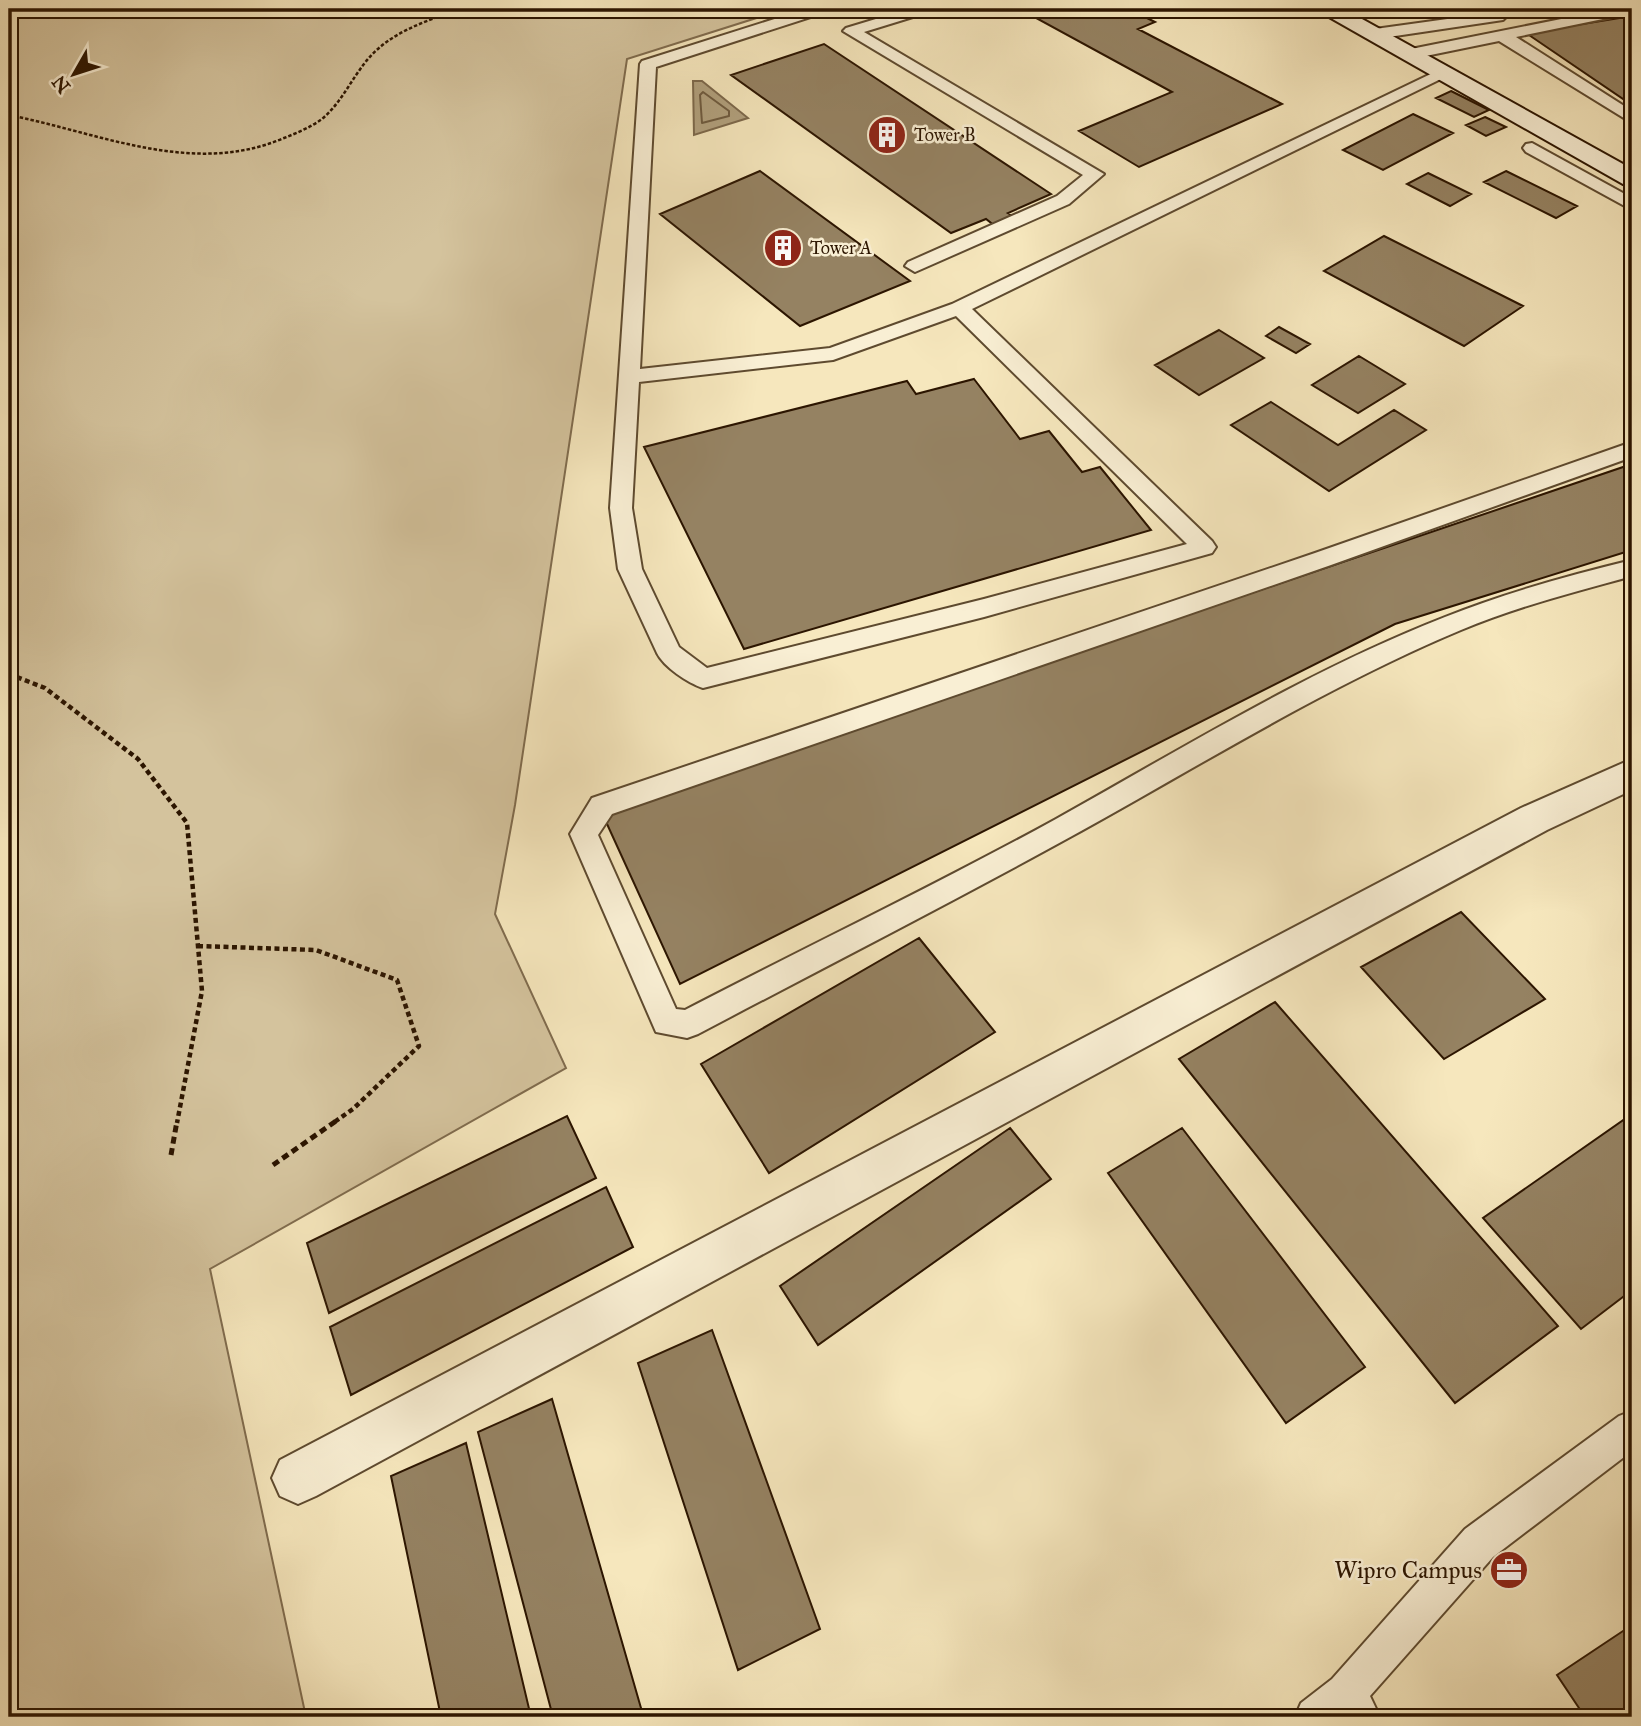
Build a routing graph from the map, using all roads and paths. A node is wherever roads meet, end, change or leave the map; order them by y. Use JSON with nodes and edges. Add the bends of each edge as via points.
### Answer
{"nodes":[{"id":1,"x":459,"y":9,"type":"edge"},
{"id":2,"x":821,"y":9,"type":"edge"},
{"id":3,"x":924,"y":9,"type":"edge"},
{"id":4,"x":1329,"y":9,"type":"edge"},
{"id":5,"x":1366,"y":9,"type":"edge"},
{"id":6,"x":1563,"y":9,"type":"edge"},
{"id":7,"x":1632,"y":9,"type":"edge"},
{"id":8,"x":1403,"y":30,"type":"junction"},
{"id":9,"x":1375,"y":34,"type":"junction"},
{"id":10,"x":1501,"y":35,"type":"junction"},
{"id":11,"x":1435,"y":48,"type":"junction"},
{"id":12,"x":1411,"y":54,"type":"junction"},
{"id":13,"x":1445,"y":73,"type":"junction"},
{"id":14,"x":9,"y":115,"type":"edge"},
{"id":15,"x":1632,"y":118,"type":"edge"},
{"id":16,"x":1532,"y":148,"type":"dead end"},
{"id":17,"x":1632,"y":161,"type":"edge"},
{"id":18,"x":1629,"y":193,"type":"edge"},
{"id":19,"x":915,"y":266,"type":"dead end"},
{"id":20,"x":959,"y":308,"type":"junction"},
{"id":21,"x":629,"y":377,"type":"junction"},
{"id":22,"x":1632,"y":449,"type":"edge"},
{"id":23,"x":1632,"y":568,"type":"edge"},
{"id":24,"x":9,"y":674,"type":"edge"},
{"id":25,"x":1632,"y":774,"type":"edge"},
{"id":26,"x":198,"y":946,"type":"junction"},
{"id":27,"x":171,"y":1155,"type":"dead end"},
{"id":28,"x":273,"y":1164,"type":"dead end"},
{"id":29,"x":1632,"y":1429,"type":"edge"},
{"id":30,"x":298,"y":1478,"type":"dead end"},
{"id":31,"x":1353,"y":1705,"type":"edge"},
{"id":32,"x":1315,"y":1717,"type":"edge"}],
"edges":[{"from":1,"to":14,"type":"path","via":[[380,46],[321,119],[273,146],[219,157],[168,154],[40,119]]},
{"from":2,"to":21,"type":"lane","via":[[648,64]]},
{"from":3,"to":19,"type":"lane","via":[[851,31],[1095,174],[1063,200]]},
{"from":4,"to":9,"type":"street"},
{"from":5,"to":8,"type":"street"},
{"from":6,"to":8,"type":"lane"},
{"from":7,"to":10,"type":"lane"},
{"from":8,"to":9,"type":"lane"},
{"from":8,"to":11,"type":"street"},
{"from":9,"to":12,"type":"street"},
{"from":10,"to":11,"type":"lane"},
{"from":10,"to":15,"type":"lane"},
{"from":11,"to":12,"type":"lane"},
{"from":11,"to":17,"type":"street"},
{"from":12,"to":13,"type":"street"},
{"from":13,"to":18,"type":"street"},
{"from":13,"to":20,"type":"lane"},
{"from":16,"to":18,"type":"lane"},
{"from":20,"to":21,"type":"lane","via":[[832,354]]},
{"from":20,"to":21,"type":"lane","via":[[1205,547],[703,678],[669,653],[630,569],[621,508]]},
{"from":22,"to":23,"type":"lane","via":[[602,806],[584,834],[667,1022],[687,1024],[1374,659],[1454,623]]},
{"from":24,"to":26,"type":"path","via":[[46,688],[138,759],[187,823]]},
{"from":25,"to":30,"type":"street","via":[[1534,819]]},
{"from":26,"to":27,"type":"path","via":[[202,991]]},
{"from":26,"to":28,"type":"path","via":[[316,950],[397,980],[402,993],[419,1046],[353,1109]]},
{"from":29,"to":31,"type":"lane","via":[[1479,1544]]},
{"from":31,"to":32,"type":"lane"}]}
